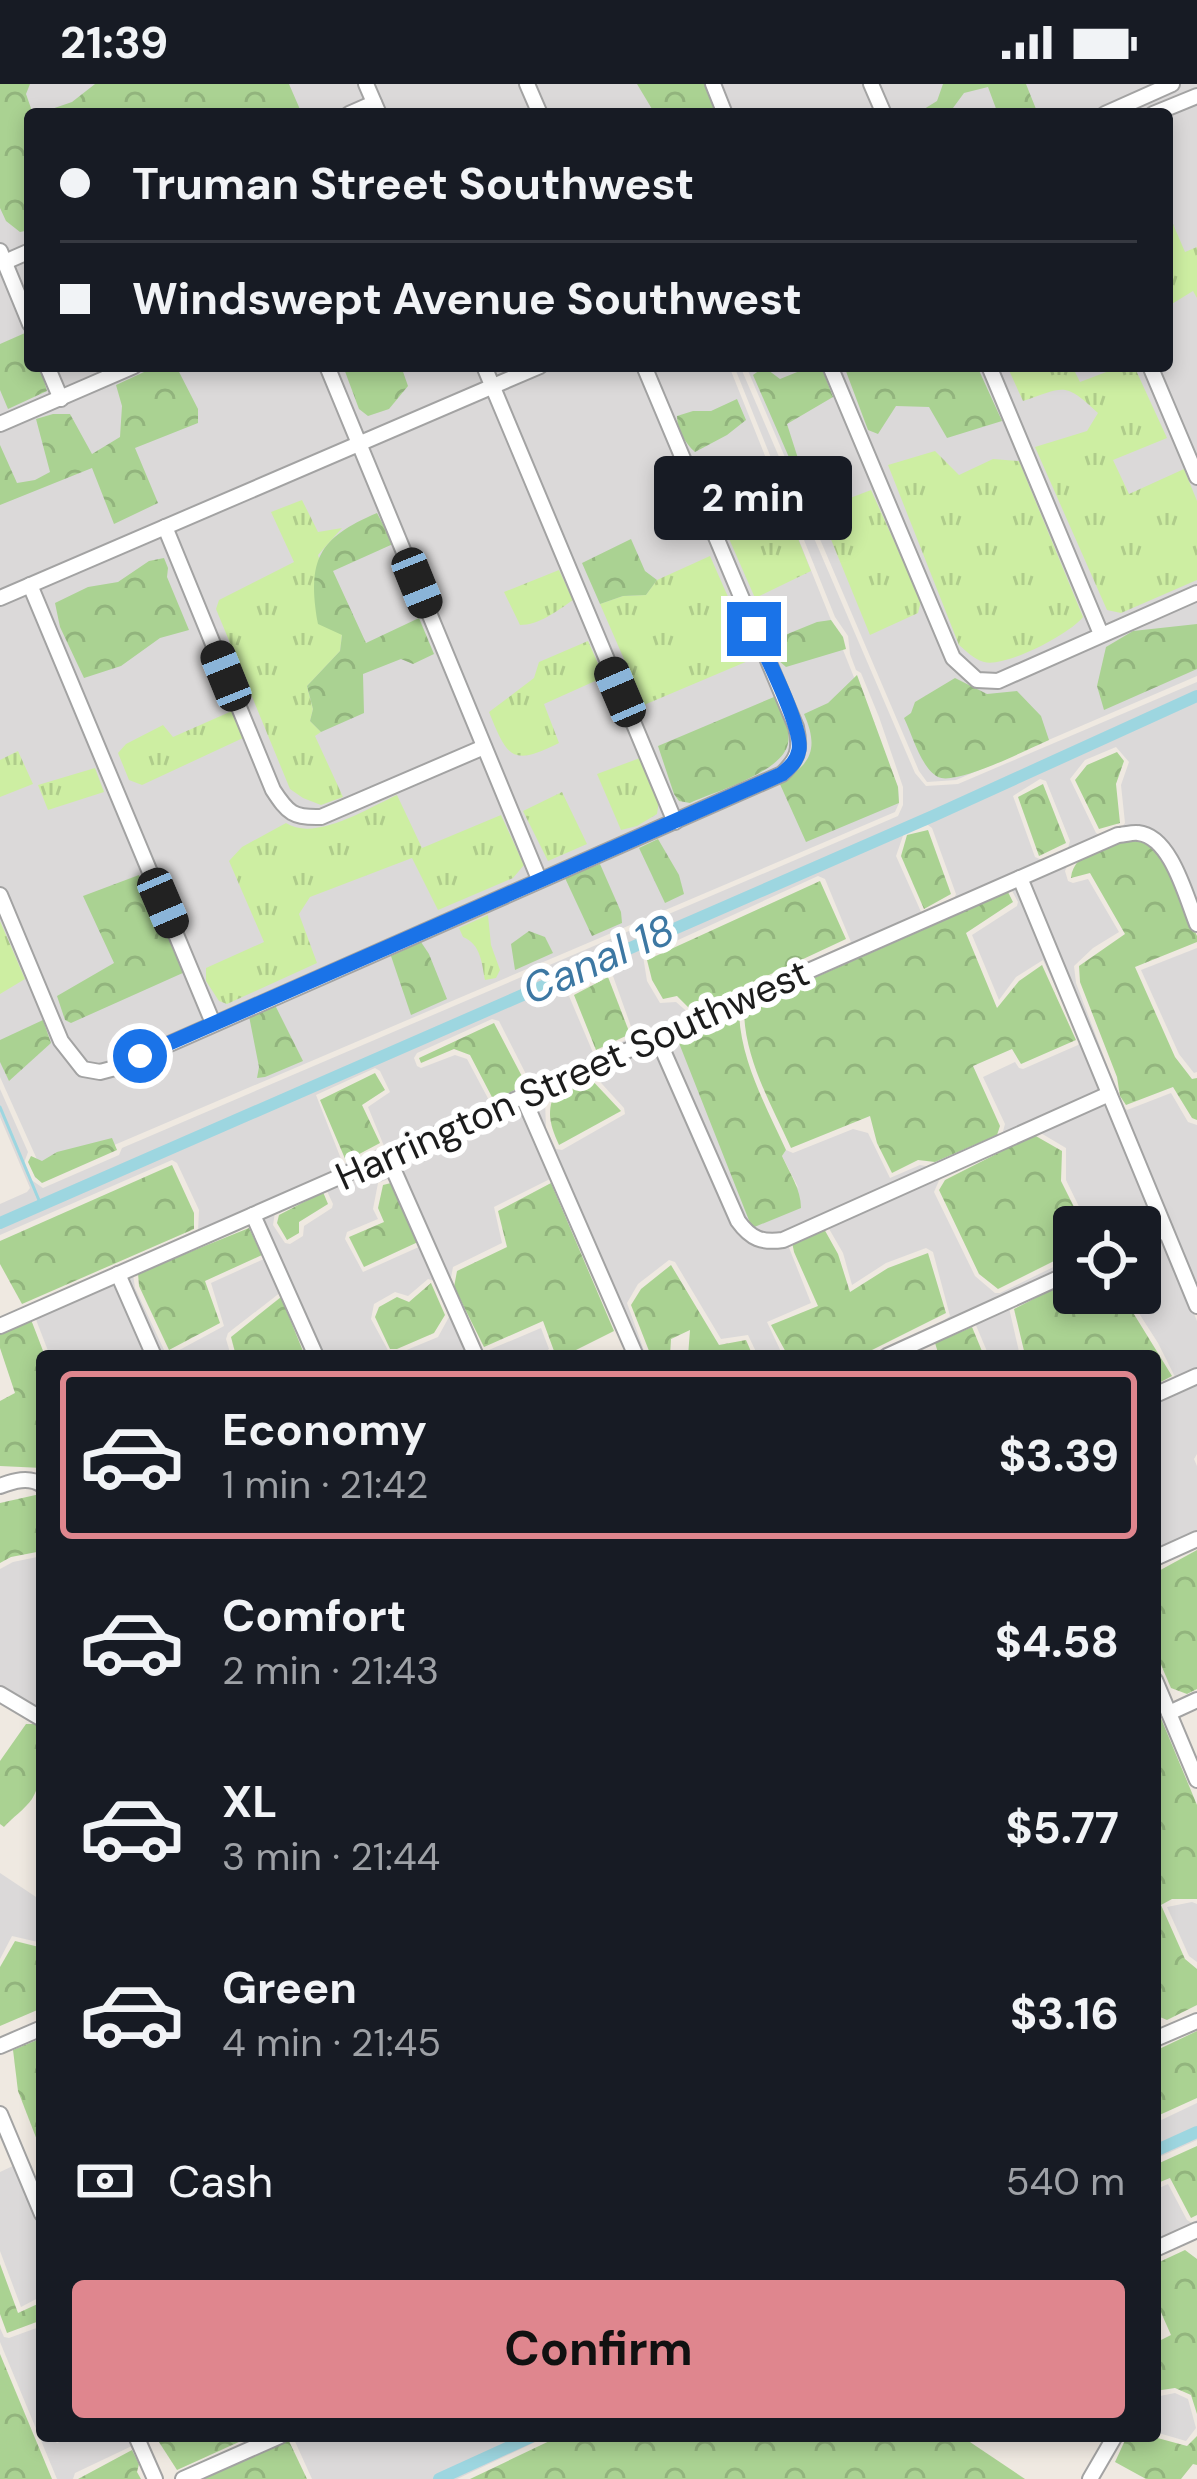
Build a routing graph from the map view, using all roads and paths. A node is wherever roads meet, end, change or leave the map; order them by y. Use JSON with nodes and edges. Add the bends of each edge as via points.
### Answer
{"nodes":[{"id":1,"x":1172,"y":84,"type":"edge"},
{"id":2,"x":1197,"y":96,"type":"edge"},
{"id":3,"x":1118,"y":108,"type":"edge"},
{"id":4,"x":1168,"y":108,"type":"edge"},
{"id":5,"x":2,"y":256,"type":"edge"},
{"id":6,"x":24,"y":309,"type":"edge"},
{"id":7,"x":50,"y":372,"type":"edge"},
{"id":8,"x":121,"y":372,"type":"edge"},
{"id":9,"x":329,"y":372,"type":"edge"},
{"id":10,"x":487,"y":372,"type":"edge"},
{"id":11,"x":526,"y":372,"type":"edge"},
{"id":12,"x":647,"y":372,"type":"edge"},
{"id":13,"x":833,"y":372,"type":"edge"},
{"id":14,"x":992,"y":372,"type":"edge"},
{"id":15,"x":1153,"y":372,"type":"edge"},
{"id":16,"x":493,"y":386,"type":"junction"},
{"id":17,"x":61,"y":399,"type":"junction"},
{"id":18,"x":0,"y":424,"type":"edge"},
{"id":19,"x":359,"y":443,"type":"junction"},
{"id":20,"x":1197,"y":477,"type":"edge"},
{"id":21,"x":165,"y":527,"type":"junction"},
{"id":22,"x":30,"y":585,"type":"junction"},
{"id":23,"x":1197,"y":593,"type":"edge"},
{"id":24,"x":0,"y":598,"type":"edge"},
{"id":25,"x":1102,"y":634,"type":"junction"},
{"id":26,"x":484,"y":747,"type":"junction"},
{"id":27,"x":674,"y":822,"type":"junction"},
{"id":28,"x":1020,"y":878,"type":"junction"},
{"id":29,"x":539,"y":879,"type":"junction"},
{"id":30,"x":0,"y":895,"type":"edge"},
{"id":31,"x":1197,"y":924,"type":"edge"},
{"id":32,"x":213,"y":1023,"type":"junction"},
{"id":33,"x":657,"y":1037,"type":"junction"},
{"id":34,"x":1109,"y":1094,"type":"junction"},
{"id":35,"x":523,"y":1097,"type":"junction"},
{"id":36,"x":387,"y":1155,"type":"junction"},
{"id":37,"x":253,"y":1215,"type":"junction"},
{"id":38,"x":1165,"y":1230,"type":"junction"},
{"id":39,"x":1161,"y":1232,"type":"edge"},
{"id":40,"x":118,"y":1274,"type":"junction"},
{"id":41,"x":1053,"y":1281,"type":"edge"},
{"id":42,"x":1197,"y":1306,"type":"edge"},
{"id":43,"x":0,"y":1326,"type":"edge"},
{"id":44,"x":151,"y":1350,"type":"edge"},
{"id":45,"x":313,"y":1350,"type":"edge"},
{"id":46,"x":473,"y":1350,"type":"edge"},
{"id":47,"x":633,"y":1350,"type":"edge"},
{"id":48,"x":900,"y":1350,"type":"edge"},
{"id":49,"x":1197,"y":1376,"type":"edge"},
{"id":50,"x":1161,"y":1392,"type":"edge"},
{"id":51,"x":36,"y":1481,"type":"edge"},
{"id":52,"x":0,"y":1486,"type":"edge"},
{"id":53,"x":1197,"y":1539,"type":"edge"},
{"id":54,"x":1161,"y":1555,"type":"edge"},
{"id":55,"x":0,"y":1694,"type":"edge"},
{"id":56,"x":1161,"y":1694,"type":"edge"},
{"id":57,"x":1197,"y":1700,"type":"edge"},
{"id":58,"x":1169,"y":1713,"type":"junction"},
{"id":59,"x":36,"y":1715,"type":"edge"},
{"id":60,"x":1197,"y":1780,"type":"edge"},
{"id":61,"x":1197,"y":2021,"type":"edge"},
{"id":62,"x":36,"y":2031,"type":"edge"},
{"id":63,"x":1161,"y":2036,"type":"edge"},
{"id":64,"x":0,"y":2046,"type":"edge"},
{"id":65,"x":0,"y":2114,"type":"edge"},
{"id":66,"x":36,"y":2200,"type":"edge"},
{"id":67,"x":1197,"y":2230,"type":"edge"},
{"id":68,"x":1161,"y":2245,"type":"edge"},
{"id":69,"x":139,"y":2442,"type":"edge"},
{"id":70,"x":266,"y":2442,"type":"edge"},
{"id":71,"x":1112,"y":2442,"type":"edge"},
{"id":72,"x":155,"y":2479,"type":"edge"},
{"id":73,"x":183,"y":2479,"type":"edge"},
{"id":74,"x":1090,"y":2479,"type":"edge"}],
"edges":[{"from":1,"to":3,"type":"street"},
{"from":2,"to":4,"type":"street"},
{"from":5,"to":6,"type":"street"},
{"from":7,"to":17,"type":"street"},
{"from":8,"to":17,"type":"street"},
{"from":9,"to":19,"type":"street"},
{"from":10,"to":16,"type":"street"},
{"from":11,"to":16,"type":"street"},
{"from":12,"to":27,"type":"street","via":[[800,747],[782,774]]},
{"from":13,"to":25,"type":"street","via":[[953,658],[977,680],[998,681]]},
{"from":14,"to":25,"type":"street"},
{"from":15,"to":20,"type":"street"},
{"from":16,"to":19,"type":"street"},
{"from":16,"to":27,"type":"street"},
{"from":17,"to":18,"type":"street"},
{"from":19,"to":21,"type":"street"},
{"from":19,"to":26,"type":"street"},
{"from":21,"to":22,"type":"street"},
{"from":21,"to":26,"type":"street","via":[[286,809],[321,817]]},
{"from":22,"to":24,"type":"street"},
{"from":22,"to":32,"type":"street"},
{"from":23,"to":25,"type":"street"},
{"from":26,"to":29,"type":"street"},
{"from":27,"to":29,"type":"street"},
{"from":28,"to":31,"type":"street","name":"Harrington Street Southwest","via":[[1136,832],[1168,852]]},
{"from":28,"to":33,"type":"street","name":"Harrington Street Southwest"},
{"from":28,"to":34,"type":"street"},
{"from":29,"to":32,"type":"street"},
{"from":30,"to":32,"type":"street","via":[[61,1041],[83,1069],[115,1068]]},
{"from":33,"to":34,"type":"street","via":[[738,1221],[764,1243]]},
{"from":33,"to":35,"type":"street","name":"Harrington Street Southwest"},
{"from":34,"to":38,"type":"street"},
{"from":35,"to":36,"type":"street","name":"Harrington Street Southwest"},
{"from":35,"to":47,"type":"street"},
{"from":36,"to":37,"type":"street","name":"Harrington Street Southwest"},
{"from":36,"to":46,"type":"street"},
{"from":37,"to":40,"type":"street","name":"Harrington Street Southwest"},
{"from":37,"to":45,"type":"street"},
{"from":38,"to":39,"type":"street"},
{"from":38,"to":42,"type":"street"},
{"from":40,"to":43,"type":"street","name":"Harrington Street Southwest"},
{"from":40,"to":44,"type":"street"},
{"from":41,"to":48,"type":"street"},
{"from":49,"to":50,"type":"street"},
{"from":51,"to":52,"type":"street"},
{"from":53,"to":54,"type":"street"},
{"from":55,"to":59,"type":"street"},
{"from":56,"to":58,"type":"street"},
{"from":57,"to":58,"type":"street"},
{"from":58,"to":60,"type":"street"},
{"from":61,"to":63,"type":"street"},
{"from":62,"to":64,"type":"street"},
{"from":65,"to":66,"type":"street"},
{"from":67,"to":68,"type":"street"},
{"from":69,"to":72,"type":"street"},
{"from":70,"to":73,"type":"street"},
{"from":71,"to":74,"type":"street"}]}
